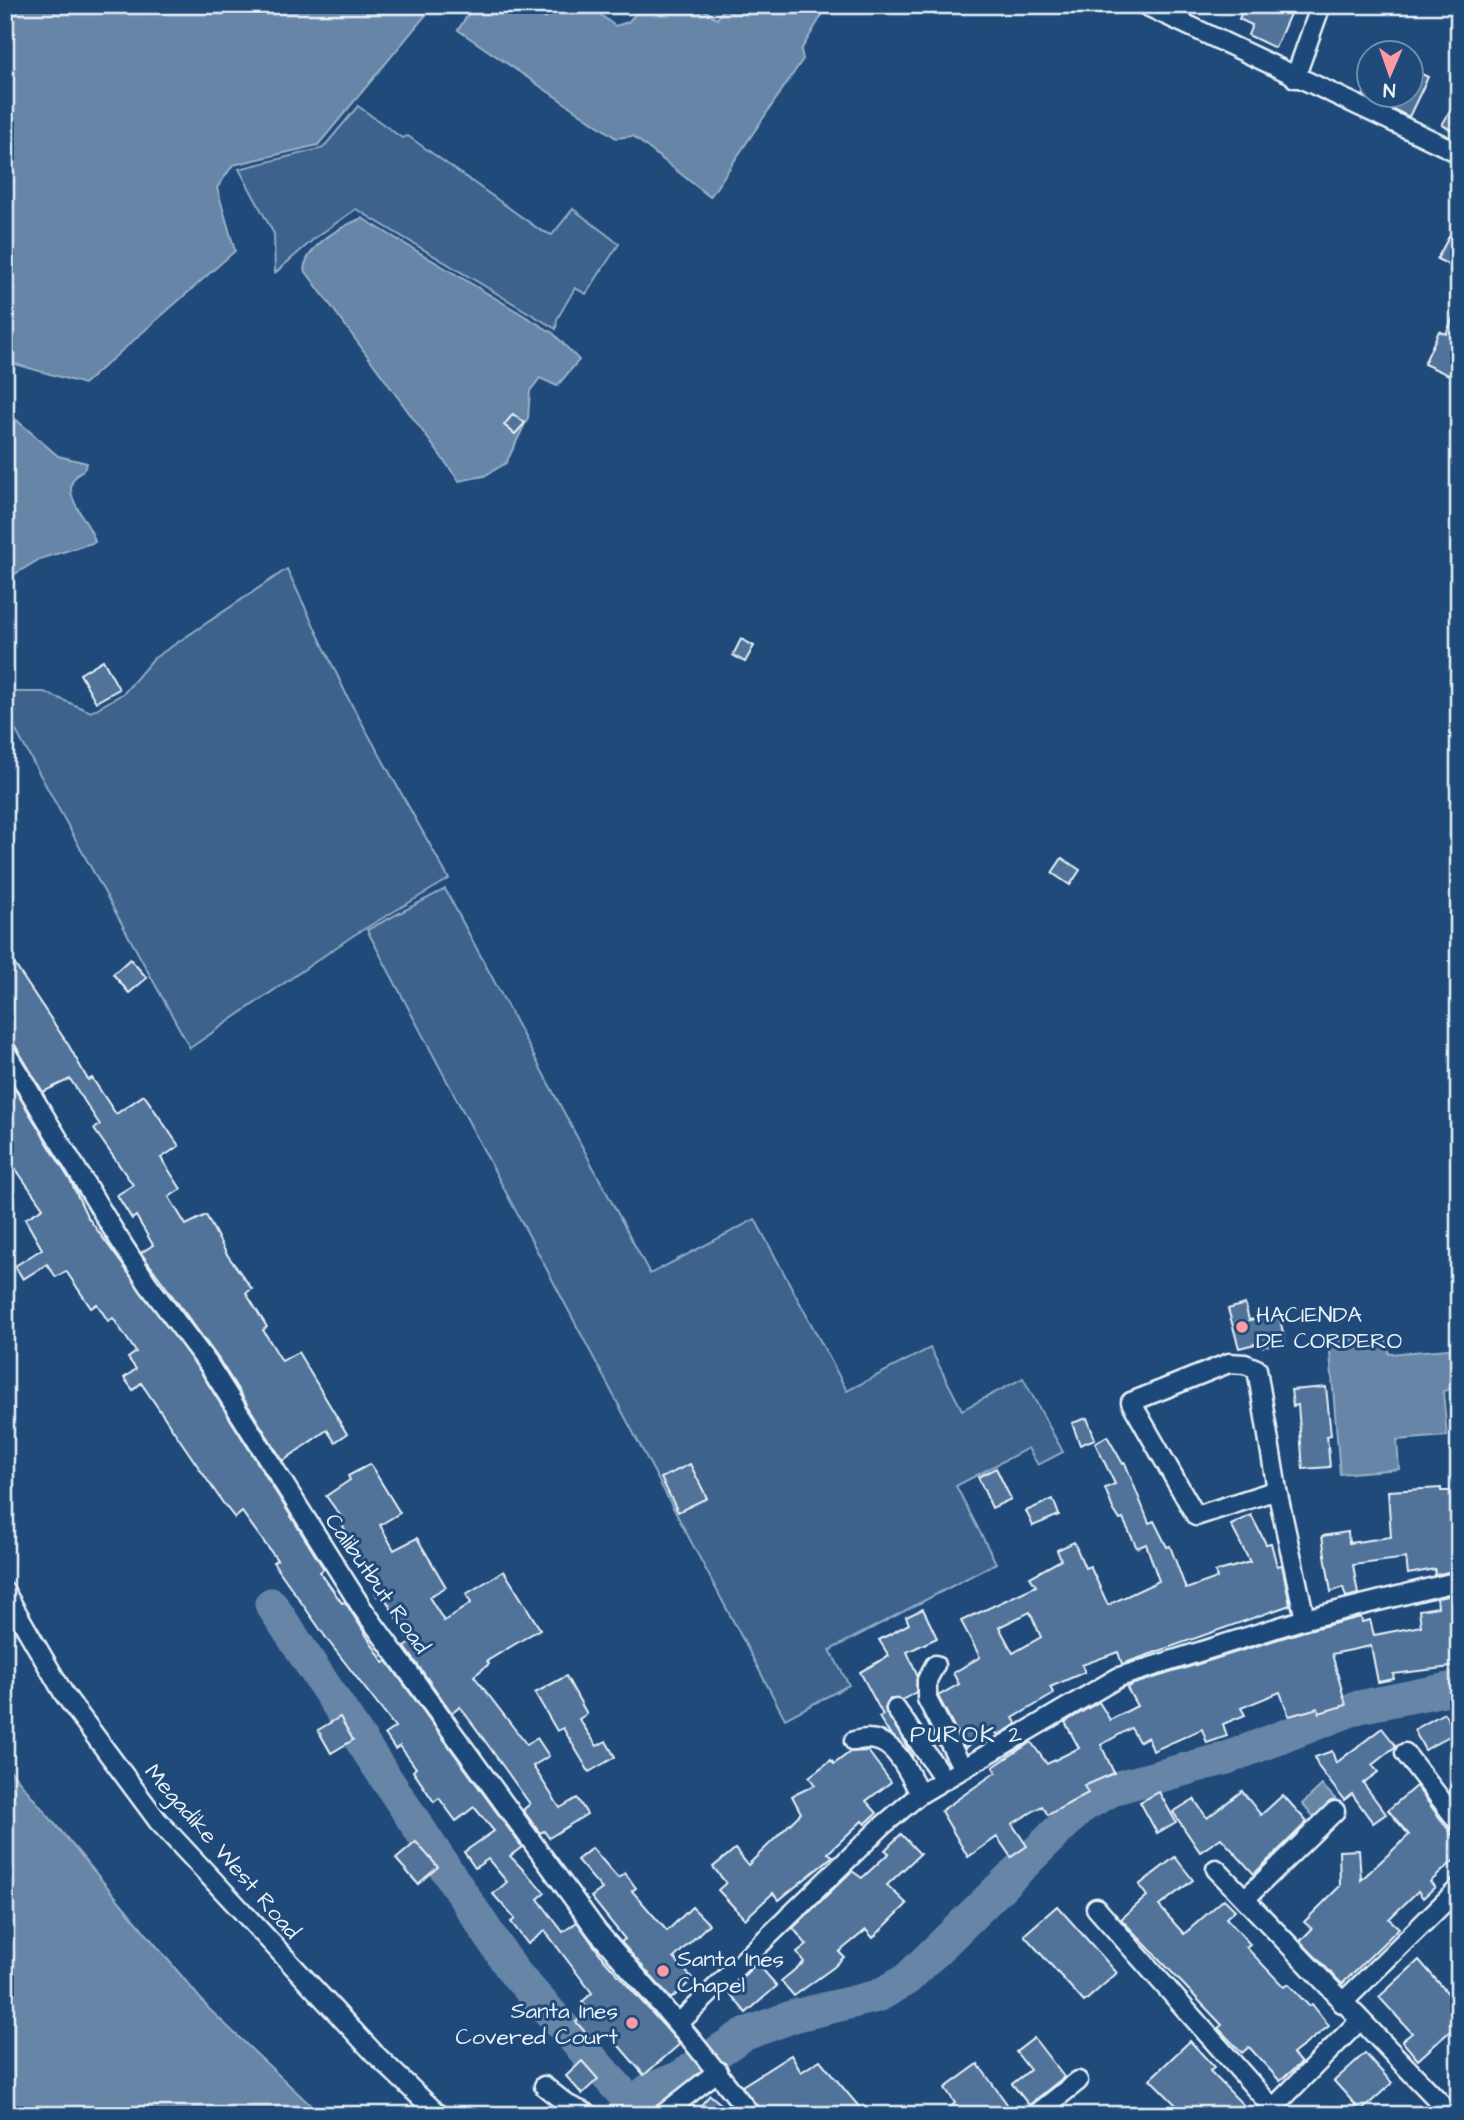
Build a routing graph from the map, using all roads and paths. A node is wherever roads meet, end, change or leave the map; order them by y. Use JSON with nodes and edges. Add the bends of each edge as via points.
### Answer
{"nodes":[{"id":1,"x":1145,"y":5,"type":"edge"},
{"id":2,"x":1321,"y":5,"type":"edge"},
{"id":3,"x":1295,"y":78,"type":"junction"},
{"id":4,"x":1459,"y":153,"type":"edge"},
{"id":5,"x":5,"y":1051,"type":"edge"},
{"id":6,"x":1277,"y":1490,"type":"junction"},
{"id":7,"x":1459,"y":1581,"type":"edge"},
{"id":8,"x":5,"y":1592,"type":"edge"},
{"id":9,"x":1305,"y":1619,"type":"junction"},
{"id":10,"x":934,"y":1665,"type":"dead end"},
{"id":11,"x":896,"y":1709,"type":"dead end"},
{"id":12,"x":854,"y":1741,"type":"dead end"},
{"id":13,"x":1405,"y":1753,"type":"dead end"},
{"id":14,"x":962,"y":1767,"type":"junction"},
{"id":15,"x":944,"y":1779,"type":"junction"},
{"id":16,"x":920,"y":1794,"type":"junction"},
{"id":17,"x":1335,"y":1811,"type":"dead end"},
{"id":18,"x":1459,"y":1823,"type":"edge"},
{"id":19,"x":1216,"y":1869,"type":"dead end"},
{"id":20,"x":1459,"y":1888,"type":"edge"},
{"id":21,"x":1245,"y":1899,"type":"junction"},
{"id":22,"x":1096,"y":1908,"type":"dead end"},
{"id":23,"x":1342,"y":2003,"type":"junction"},
{"id":24,"x":1359,"y":2021,"type":"junction"},
{"id":25,"x":683,"y":2030,"type":"junction"},
{"id":26,"x":715,"y":2068,"type":"junction"},
{"id":27,"x":1078,"y":2081,"type":"dead end"},
{"id":28,"x":544,"y":2086,"type":"dead end"},
{"id":29,"x":1276,"y":2111,"type":"edge"},
{"id":30,"x":439,"y":2115,"type":"edge"},
{"id":31,"x":590,"y":2115,"type":"edge"},
{"id":32,"x":662,"y":2115,"type":"edge"},
{"id":33,"x":751,"y":2115,"type":"edge"},
{"id":34,"x":1035,"y":2115,"type":"edge"},
{"id":35,"x":1452,"y":2115,"type":"edge"}],
"edges":[{"from":1,"to":3,"type":"street"},
{"from":2,"to":3,"type":"street"},
{"from":3,"to":4,"type":"street"},
{"from":5,"to":25,"type":"street","name":"Calibutbut Road","via":[[112,1228],[209,1366],[362,1608],[597,1931]]},
{"from":6,"to":6,"type":"street","via":[[1257,1368],[1229,1363],[1131,1402],[1196,1516]]},
{"from":6,"to":9,"type":"street"},
{"from":7,"to":9,"type":"street"},
{"from":8,"to":30,"type":"street","name":"Megadike West Road","via":[[64,1694],[158,1821],[366,2044]]},
{"from":9,"to":14,"type":"street","via":[[1119,1677]]},
{"from":10,"to":14,"type":"street","via":[[924,1690]]},
{"from":11,"to":15,"type":"street"},
{"from":12,"to":16,"type":"street","via":[[874,1739],[895,1750]]},
{"from":13,"to":18,"type":"street"},
{"from":14,"to":15,"type":"street"},
{"from":15,"to":16,"type":"street"},
{"from":16,"to":25,"type":"street","via":[[881,1826]]},
{"from":17,"to":21,"type":"street"},
{"from":19,"to":21,"type":"street"},
{"from":20,"to":23,"type":"street"},
{"from":21,"to":23,"type":"street"},
{"from":22,"to":29,"type":"street"},
{"from":23,"to":24,"type":"street"},
{"from":24,"to":29,"type":"street"},
{"from":24,"to":35,"type":"street"},
{"from":25,"to":26,"type":"street","name":"Calibutbut Road"},
{"from":26,"to":32,"type":"street"},
{"from":26,"to":33,"type":"street","name":"Calibutbut Road"},
{"from":27,"to":34,"type":"street"},
{"from":28,"to":31,"type":"street"}]}
